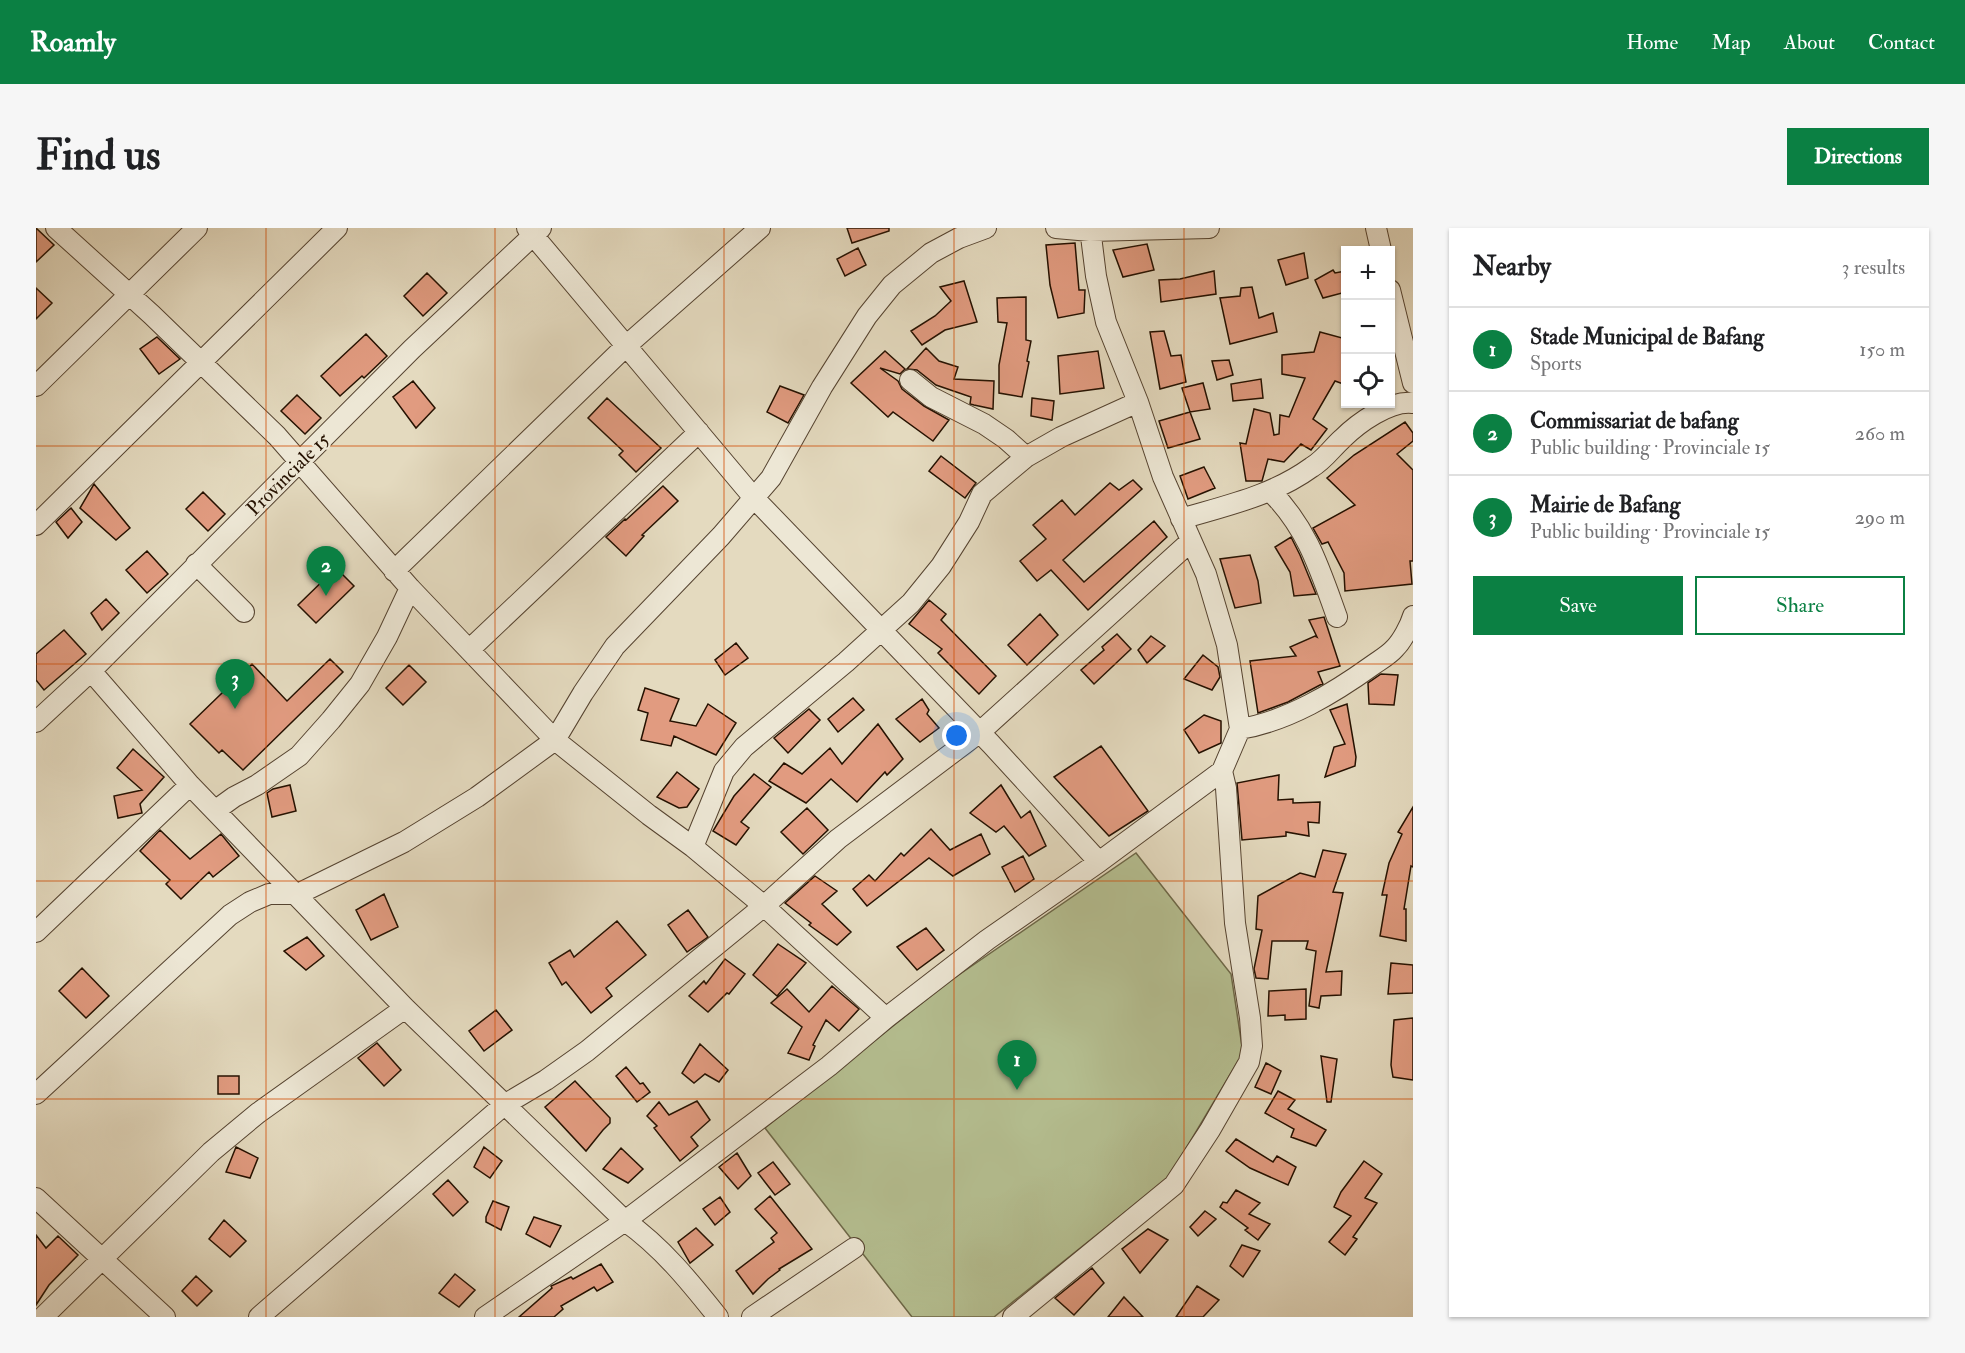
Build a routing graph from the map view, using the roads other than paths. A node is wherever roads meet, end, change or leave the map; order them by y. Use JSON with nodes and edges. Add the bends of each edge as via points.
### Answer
{"nodes":[{"id":1,"x":56,"y":228,"type":"edge"},
{"id":2,"x":197,"y":228,"type":"edge"},
{"id":3,"x":336,"y":228,"type":"edge"},
{"id":4,"x":760,"y":228,"type":"edge"},
{"id":5,"x":986,"y":228,"type":"edge"},
{"id":6,"x":1056,"y":228,"type":"edge"},
{"id":7,"x":1209,"y":228,"type":"edge"},
{"id":8,"x":1376,"y":228,"type":"edge"},
{"id":9,"x":534,"y":230,"type":"edge"},
{"id":10,"x":1090,"y":230,"type":"edge"},
{"id":11,"x":1380,"y":246,"type":"edge"},
{"id":12,"x":129,"y":294,"type":"junction"},
{"id":13,"x":1392,"y":300,"type":"edge"},
{"id":14,"x":626,"y":346,"type":"junction"},
{"id":15,"x":201,"y":362,"type":"junction"},
{"id":16,"x":910,"y":380,"type":"dead end"},
{"id":17,"x":1413,"y":383,"type":"edge"},
{"id":18,"x":36,"y":386,"type":"edge"},
{"id":19,"x":1138,"y":402,"type":"junction"},
{"id":20,"x":1413,"y":403,"type":"edge"},
{"id":21,"x":699,"y":432,"type":"junction"},
{"id":22,"x":1026,"y":457,"type":"junction"},
{"id":23,"x":300,"y":463,"type":"junction"},
{"id":24,"x":1270,"y":491,"type":"junction"},
{"id":25,"x":754,"y":498,"type":"junction"},
{"id":26,"x":1181,"y":519,"type":"junction"},
{"id":27,"x":36,"y":525,"type":"edge"},
{"id":28,"x":1191,"y":540,"type":"junction"},
{"id":29,"x":196,"y":564,"type":"junction"},
{"id":30,"x":394,"y":571,"type":"junction"},
{"id":31,"x":410,"y":588,"type":"junction"},
{"id":32,"x":244,"y":612,"type":"dead end"},
{"id":33,"x":1413,"y":616,"type":"edge"},
{"id":34,"x":1337,"y":617,"type":"dead end"},
{"id":35,"x":881,"y":629,"type":"junction"},
{"id":36,"x":469,"y":650,"type":"junction"},
{"id":37,"x":92,"y":671,"type":"junction"},
{"id":38,"x":38,"y":717,"type":"edge"},
{"id":39,"x":1240,"y":729,"type":"junction"},
{"id":40,"x":980,"y":732,"type":"junction"},
{"id":41,"x":555,"y":740,"type":"junction"},
{"id":42,"x":1222,"y":771,"type":"junction"},
{"id":43,"x":190,"y":785,"type":"junction"},
{"id":44,"x":216,"y":810,"type":"junction"},
{"id":45,"x":693,"y":847,"type":"junction"},
{"id":46,"x":1099,"y":862,"type":"junction"},
{"id":47,"x":298,"y":894,"type":"junction"},
{"id":48,"x":764,"y":906,"type":"junction"},
{"id":49,"x":36,"y":932,"type":"edge"},
{"id":50,"x":405,"y":1008,"type":"junction"},
{"id":51,"x":886,"y":1018,"type":"junction"},
{"id":52,"x":36,"y":1094,"type":"edge"},
{"id":53,"x":504,"y":1105,"type":"junction"},
{"id":54,"x":36,"y":1198,"type":"edge"},
{"id":55,"x":624,"y":1221,"type":"junction"},
{"id":56,"x":854,"y":1248,"type":"dead end"},
{"id":57,"x":103,"y":1260,"type":"junction"},
{"id":58,"x":43,"y":1317,"type":"edge"},
{"id":59,"x":165,"y":1317,"type":"edge"},
{"id":60,"x":260,"y":1317,"type":"edge"},
{"id":61,"x":485,"y":1317,"type":"edge"},
{"id":62,"x":718,"y":1317,"type":"edge"},
{"id":63,"x":752,"y":1317,"type":"edge"},
{"id":64,"x":1013,"y":1317,"type":"edge"}],
"edges":[{"from":1,"to":12,"type":"street"},
{"from":2,"to":12,"type":"street"},
{"from":3,"to":15,"type":"street"},
{"from":4,"to":14,"type":"street"},
{"from":5,"to":25,"type":"street","via":[[931,253],[892,285],[867,316],[771,478]]},
{"from":6,"to":10,"type":"street"},
{"from":7,"to":10,"type":"street"},
{"from":8,"to":11,"type":"street"},
{"from":9,"to":14,"type":"street"},
{"from":9,"to":23,"type":"street","name":"Provinciale 15"},
{"from":10,"to":19,"type":"street","via":[[1106,322]]},
{"from":12,"to":15,"type":"street"},
{"from":12,"to":18,"type":"street"},
{"from":13,"to":17,"type":"street"},
{"from":14,"to":21,"type":"street"},
{"from":14,"to":30,"type":"street"},
{"from":15,"to":23,"type":"street","via":[[278,436]]},
{"from":15,"to":27,"type":"street"},
{"from":16,"to":22,"type":"street","via":[[931,397],[984,424]]},
{"from":19,"to":22,"type":"street"},
{"from":19,"to":26,"type":"street","via":[[1162,477]]},
{"from":20,"to":24,"type":"street","via":[[1387,407],[1343,437],[1315,466]]},
{"from":21,"to":25,"type":"street"},
{"from":21,"to":36,"type":"street"},
{"from":22,"to":35,"type":"street","via":[[982,494],[941,566],[911,603]]},
{"from":23,"to":29,"type":"street","name":"Provinciale 15"},
{"from":23,"to":30,"type":"street"},
{"from":24,"to":26,"type":"street"},
{"from":24,"to":34,"type":"street","via":[[1285,506],[1311,546]]},
{"from":25,"to":35,"type":"street"},
{"from":25,"to":41,"type":"street","via":[[615,646]]},
{"from":26,"to":28,"type":"street"},
{"from":28,"to":39,"type":"street","via":[[1206,574],[1227,645]]},
{"from":28,"to":40,"type":"street"},
{"from":29,"to":32,"type":"street"},
{"from":29,"to":37,"type":"street","name":"Provinciale 15"},
{"from":30,"to":31,"type":"street"},
{"from":31,"to":36,"type":"street"},
{"from":31,"to":44,"type":"street","via":[[360,684],[331,720],[299,756]]},
{"from":33,"to":39,"type":"street","via":[[1395,648],[1336,690],[1261,726]]},
{"from":35,"to":40,"type":"street"},
{"from":35,"to":45,"type":"street","via":[[744,747],[724,771]]},
{"from":36,"to":41,"type":"street"},
{"from":37,"to":38,"type":"street","name":"Provinciale 15"},
{"from":37,"to":43,"type":"street"},
{"from":39,"to":42,"type":"street"},
{"from":40,"to":46,"type":"street"},
{"from":40,"to":48,"type":"street","via":[[838,838]]},
{"from":41,"to":45,"type":"street"},
{"from":41,"to":47,"type":"street","via":[[477,797],[404,842]]},
{"from":42,"to":46,"type":"street"},
{"from":42,"to":64,"type":"street","via":[[1235,923],[1250,1018],[1249,1062],[1174,1185]]},
{"from":43,"to":44,"type":"street"},
{"from":43,"to":49,"type":"street"},
{"from":44,"to":47,"type":"street"},
{"from":45,"to":48,"type":"street"},
{"from":46,"to":51,"type":"street","via":[[987,940]]},
{"from":47,"to":50,"type":"street"},
{"from":47,"to":52,"type":"street","via":[[269,894],[230,915]]},
{"from":48,"to":51,"type":"street"},
{"from":48,"to":53,"type":"street","via":[[587,1051]]},
{"from":50,"to":53,"type":"street"},
{"from":50,"to":57,"type":"street","via":[[267,1106],[211,1152]]},
{"from":51,"to":55,"type":"street","via":[[829,1066]]},
{"from":53,"to":55,"type":"street"},
{"from":53,"to":60,"type":"street"},
{"from":54,"to":57,"type":"street"},
{"from":55,"to":61,"type":"street"},
{"from":55,"to":62,"type":"street","via":[[662,1252]]},
{"from":56,"to":63,"type":"street"},
{"from":57,"to":58,"type":"street"},
{"from":57,"to":59,"type":"street"}]}
